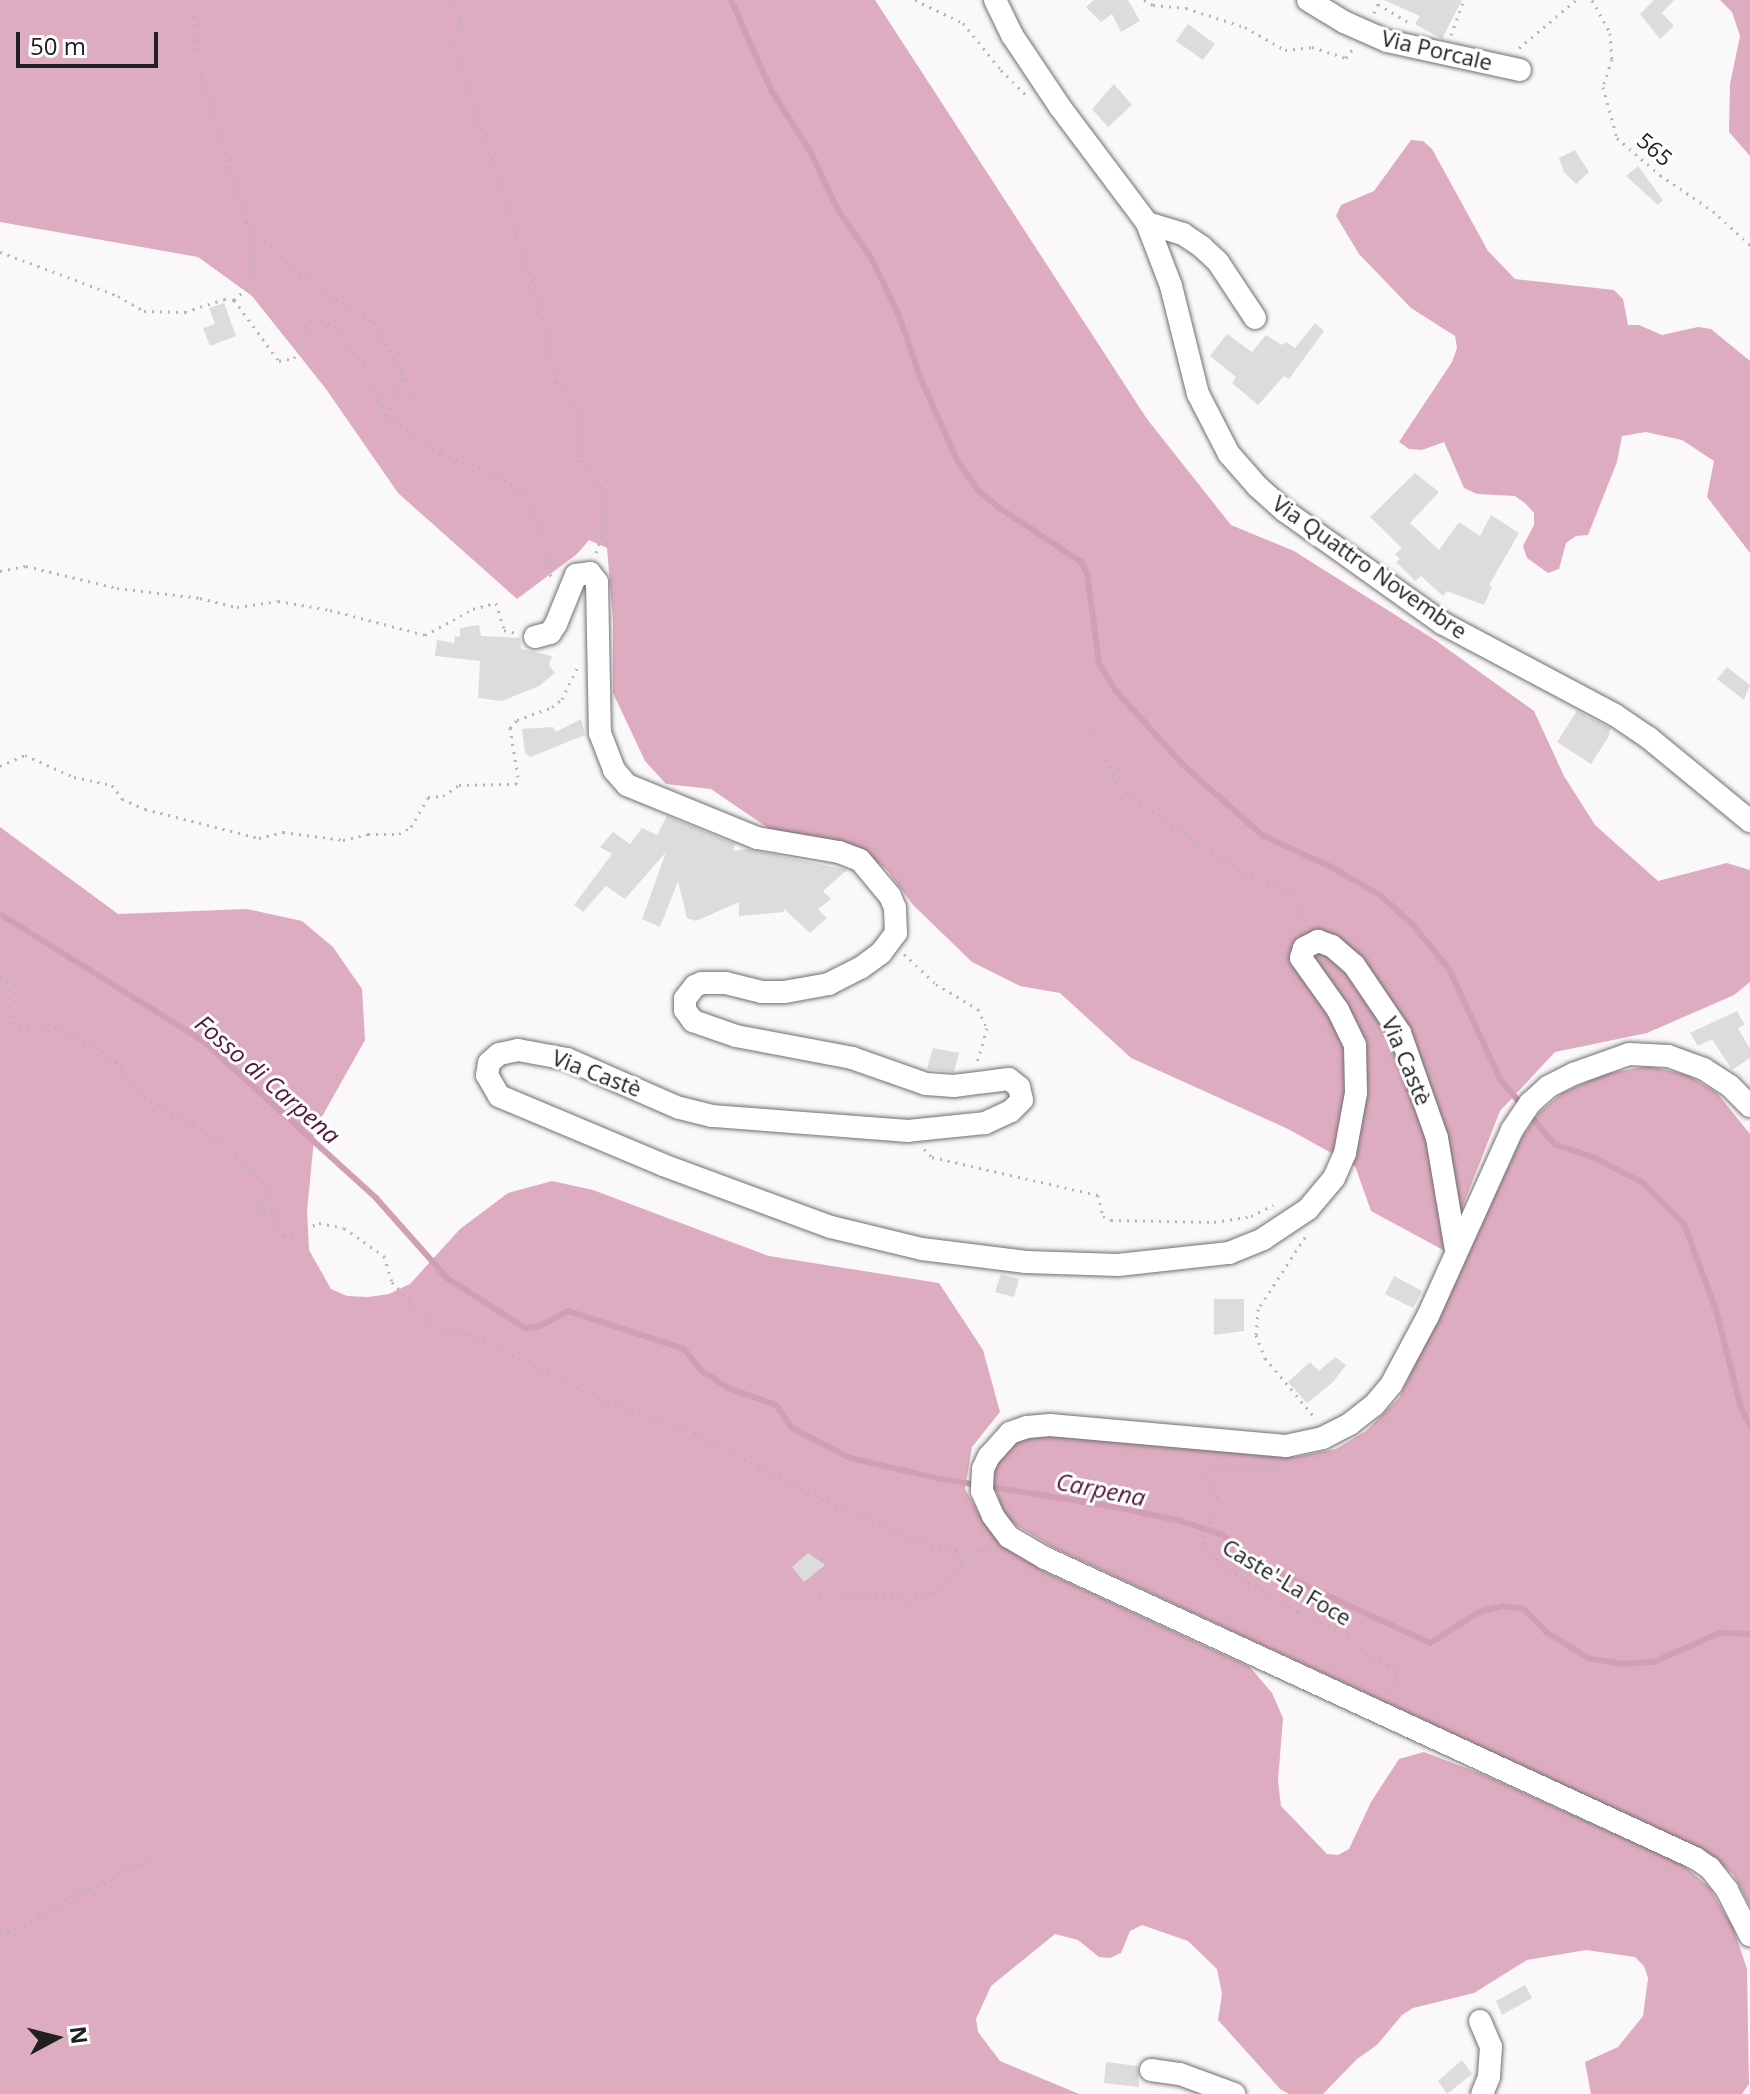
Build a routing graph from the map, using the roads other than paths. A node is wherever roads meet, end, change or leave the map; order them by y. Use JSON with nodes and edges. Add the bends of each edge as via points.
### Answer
{"nodes":[{"id":1,"x":995,"y":0,"type":"edge"},
{"id":2,"x":1308,"y":0,"type":"edge"},
{"id":3,"x":1516,"y":68,"type":"road end"},
{"id":4,"x":1147,"y":223,"type":"junction"},
{"id":5,"x":1255,"y":318,"type":"dead end"},
{"id":6,"x":535,"y":637,"type":"road end"},
{"id":7,"x":1750,"y":821,"type":"edge"},
{"id":8,"x":1750,"y":1106,"type":"edge"},
{"id":9,"x":1456,"y":1250,"type":"junction"},
{"id":10,"x":1750,"y":1935,"type":"edge"},
{"id":11,"x":1480,"y":2021,"type":"dead end"},
{"id":12,"x":1151,"y":2070,"type":"dead end"},
{"id":13,"x":1234,"y":2094,"type":"edge"},
{"id":14,"x":1482,"y":2094,"type":"edge"}],
"edges":[{"from":1,"to":4,"type":"street","name":"Via Quattro Novembre","via":[[1060,107]]},
{"from":2,"to":3,"type":"street","name":"Via Porcale","via":[[1387,41]]},
{"from":4,"to":5,"type":"street","via":[[1183,234],[1202,247]]},
{"from":4,"to":7,"type":"street","name":"Via Quattro Novembre","via":[[1171,286],[1198,394],[1229,454],[1257,486],[1442,623],[1649,738]]},
{"from":6,"to":9,"type":"street","name":"Via Castè","via":[[550,633],[576,575],[590,573],[597,582],[600,733],[604,751],[621,777],[650,796],[757,838],[860,860],[884,886],[895,908],[892,942],[829,984],[762,992],[702,983],[689,991],[685,1010],[699,1025],[852,1058],[926,1084],[1009,1079],[1019,1087],[1022,1100],[985,1123],[908,1131],[712,1116],[535,1051],[499,1054],[487,1070],[499,1096],[831,1227],[922,1249],[1026,1262],[1118,1265],[1229,1253],[1308,1209],[1334,1178],[1345,1153],[1353,1123],[1355,1045],[1301,958],[1309,943],[1318,941],[1354,965],[1400,1033],[1437,1138]]},
{"from":8,"to":9,"type":"street","via":[[1704,1069],[1652,1053],[1599,1062],[1548,1087],[1530,1103]]},
{"from":9,"to":10,"type":"street","via":[[1391,1385],[1350,1424],[1323,1438],[1286,1446],[1050,1425],[1010,1433],[989,1456],[982,1480],[993,1516],[1009,1537],[1045,1558],[1695,1858],[1727,1890]]},
{"from":11,"to":14,"type":"street","via":[[1491,2047]]},
{"from":12,"to":13,"type":"street","via":[[1180,2074]]}]}
